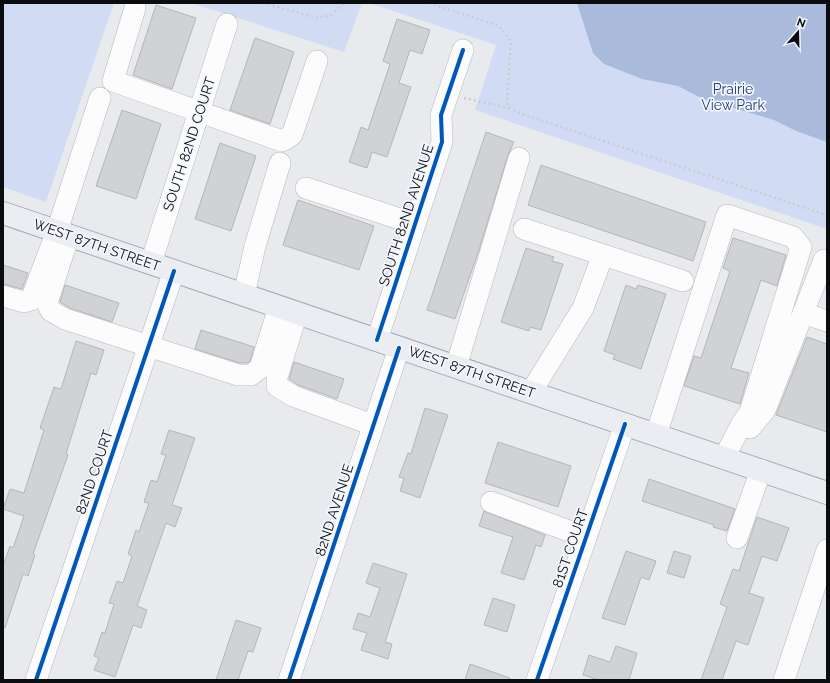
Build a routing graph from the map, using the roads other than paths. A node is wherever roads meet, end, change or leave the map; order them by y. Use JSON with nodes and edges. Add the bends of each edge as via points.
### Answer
{"nodes":[{"id":1,"x":135,"y":8,"type":"dead end"},
{"id":2,"x":227,"y":24,"type":"dead end"},
{"id":3,"x":463,"y":50,"type":"dead end"},
{"id":4,"x":317,"y":61,"type":"dead end"},
{"id":5,"x":100,"y":98,"type":"dead end"},
{"id":6,"x":198,"y":112,"type":"junction"},
{"id":7,"x":519,"y":158,"type":"dead end"},
{"id":8,"x":280,"y":163,"type":"dead end"},
{"id":9,"x":306,"y":188,"type":"dead end"},
{"id":10,"x":3,"y":213,"type":"edge"},
{"id":11,"x":415,"y":224,"type":"junction"},
{"id":12,"x":524,"y":229,"type":"dead end"},
{"id":13,"x":63,"y":233,"type":"junction"},
{"id":14,"x":602,"y":255,"type":"junction"},
{"id":15,"x":827,"y":261,"type":"edge"},
{"id":16,"x":150,"y":263,"type":"junction"},
{"id":17,"x":174,"y":271,"type":"junction"},
{"id":18,"x":683,"y":281,"type":"dead end"},
{"id":19,"x":244,"y":295,"type":"junction"},
{"id":20,"x":3,"y":296,"type":"edge"},
{"id":21,"x":288,"y":310,"type":"junction"},
{"id":22,"x":803,"y":313,"type":"junction"},
{"id":23,"x":827,"y":321,"type":"edge"},
{"id":24,"x":377,"y":340,"type":"junction"},
{"id":25,"x":148,"y":346,"type":"junction"},
{"id":26,"x":399,"y":348,"type":"junction"},
{"id":27,"x":456,"y":367,"type":"junction"},
{"id":28,"x":531,"y":392,"type":"junction"},
{"id":29,"x":624,"y":424,"type":"junction"},
{"id":30,"x":373,"y":425,"type":"junction"},
{"id":31,"x":656,"y":435,"type":"junction"},
{"id":32,"x":730,"y":460,"type":"junction"},
{"id":33,"x":761,"y":470,"type":"junction"},
{"id":34,"x":827,"y":492,"type":"edge"},
{"id":35,"x":491,"y":502,"type":"dead end"},
{"id":36,"x":585,"y":538,"type":"junction"},
{"id":37,"x":737,"y":538,"type":"dead end"},
{"id":38,"x":827,"y":550,"type":"edge"},
{"id":39,"x":821,"y":586,"type":"edge"},
{"id":40,"x":36,"y":680,"type":"edge"},
{"id":41,"x":289,"y":680,"type":"edge"},
{"id":42,"x":537,"y":680,"type":"edge"},
{"id":43,"x":784,"y":680,"type":"edge"}],
"edges":[{"from":1,"to":6,"type":"street","via":[[113,81]]},
{"from":2,"to":6,"type":"street","name":"SOUTH 82ND COURT"},
{"from":3,"to":11,"type":"street","name":"SOUTH 82ND AVENUE","via":[[441,115],[442,142]]},
{"from":4,"to":6,"type":"street","via":[[292,135],[282,141]]},
{"from":5,"to":13,"type":"street"},
{"from":6,"to":16,"type":"street","name":"SOUTH 82ND COURT"},
{"from":7,"to":27,"type":"street"},
{"from":8,"to":19,"type":"street","via":[[255,246]]},
{"from":9,"to":11,"type":"street"},
{"from":10,"to":13,"type":"main road","name":"WEST 87TH STREET"},
{"from":11,"to":24,"type":"street","name":"SOUTH 82ND AVENUE"},
{"from":12,"to":14,"type":"street"},
{"from":13,"to":16,"type":"main road","name":"WEST 87TH STREET"},
{"from":13,"to":20,"type":"street","via":[[31,300],[24,302]]},
{"from":13,"to":25,"type":"street","via":[[47,303],[51,311],[65,319]]},
{"from":14,"to":18,"type":"street"},
{"from":14,"to":28,"type":"street","via":[[583,308]]},
{"from":15,"to":22,"type":"street","via":[[824,260]]},
{"from":16,"to":17,"type":"main road","name":"WEST 87TH STREET"},
{"from":17,"to":19,"type":"main road","name":"WEST 87TH STREET"},
{"from":17,"to":25,"type":"street","name":"82ND COURT"},
{"from":19,"to":21,"type":"main road","name":"WEST 87TH STREET"},
{"from":21,"to":24,"type":"main road","name":"WEST 87TH STREET"},
{"from":21,"to":25,"type":"street","via":[[260,368],[251,375],[238,375]]},
{"from":21,"to":30,"type":"street","via":[[277,386],[293,396]]},
{"from":22,"to":23,"type":"street"},
{"from":22,"to":32,"type":"street","via":[[765,410],[747,432]]},
{"from":24,"to":26,"type":"main road","name":"WEST 87TH STREET"},
{"from":25,"to":40,"type":"street","name":"82ND COURT"},
{"from":26,"to":27,"type":"main road","name":"WEST 87TH STREET"},
{"from":26,"to":30,"type":"street","name":"82ND AVENUE"},
{"from":27,"to":28,"type":"main road","name":"WEST 87TH STREET"},
{"from":28,"to":29,"type":"main road","name":"WEST 87TH STREET"},
{"from":29,"to":31,"type":"main road","name":"WEST 87TH STREET"},
{"from":29,"to":36,"type":"street","name":"81ST COURT"},
{"from":30,"to":41,"type":"street","name":"82ND AVENUE"},
{"from":31,"to":32,"type":"main road","name":"WEST 87TH STREET"},
{"from":31,"to":32,"type":"street","via":[[727,215],[793,237],[801,247],[750,412],[741,425]]},
{"from":32,"to":33,"type":"main road","name":"WEST 87TH STREET"},
{"from":33,"to":34,"type":"main road","name":"WEST 87TH STREET"},
{"from":33,"to":37,"type":"street"},
{"from":35,"to":36,"type":"street"},
{"from":36,"to":42,"type":"street","name":"81ST COURT"},
{"from":38,"to":39,"type":"street"},
{"from":39,"to":43,"type":"street"}]}
